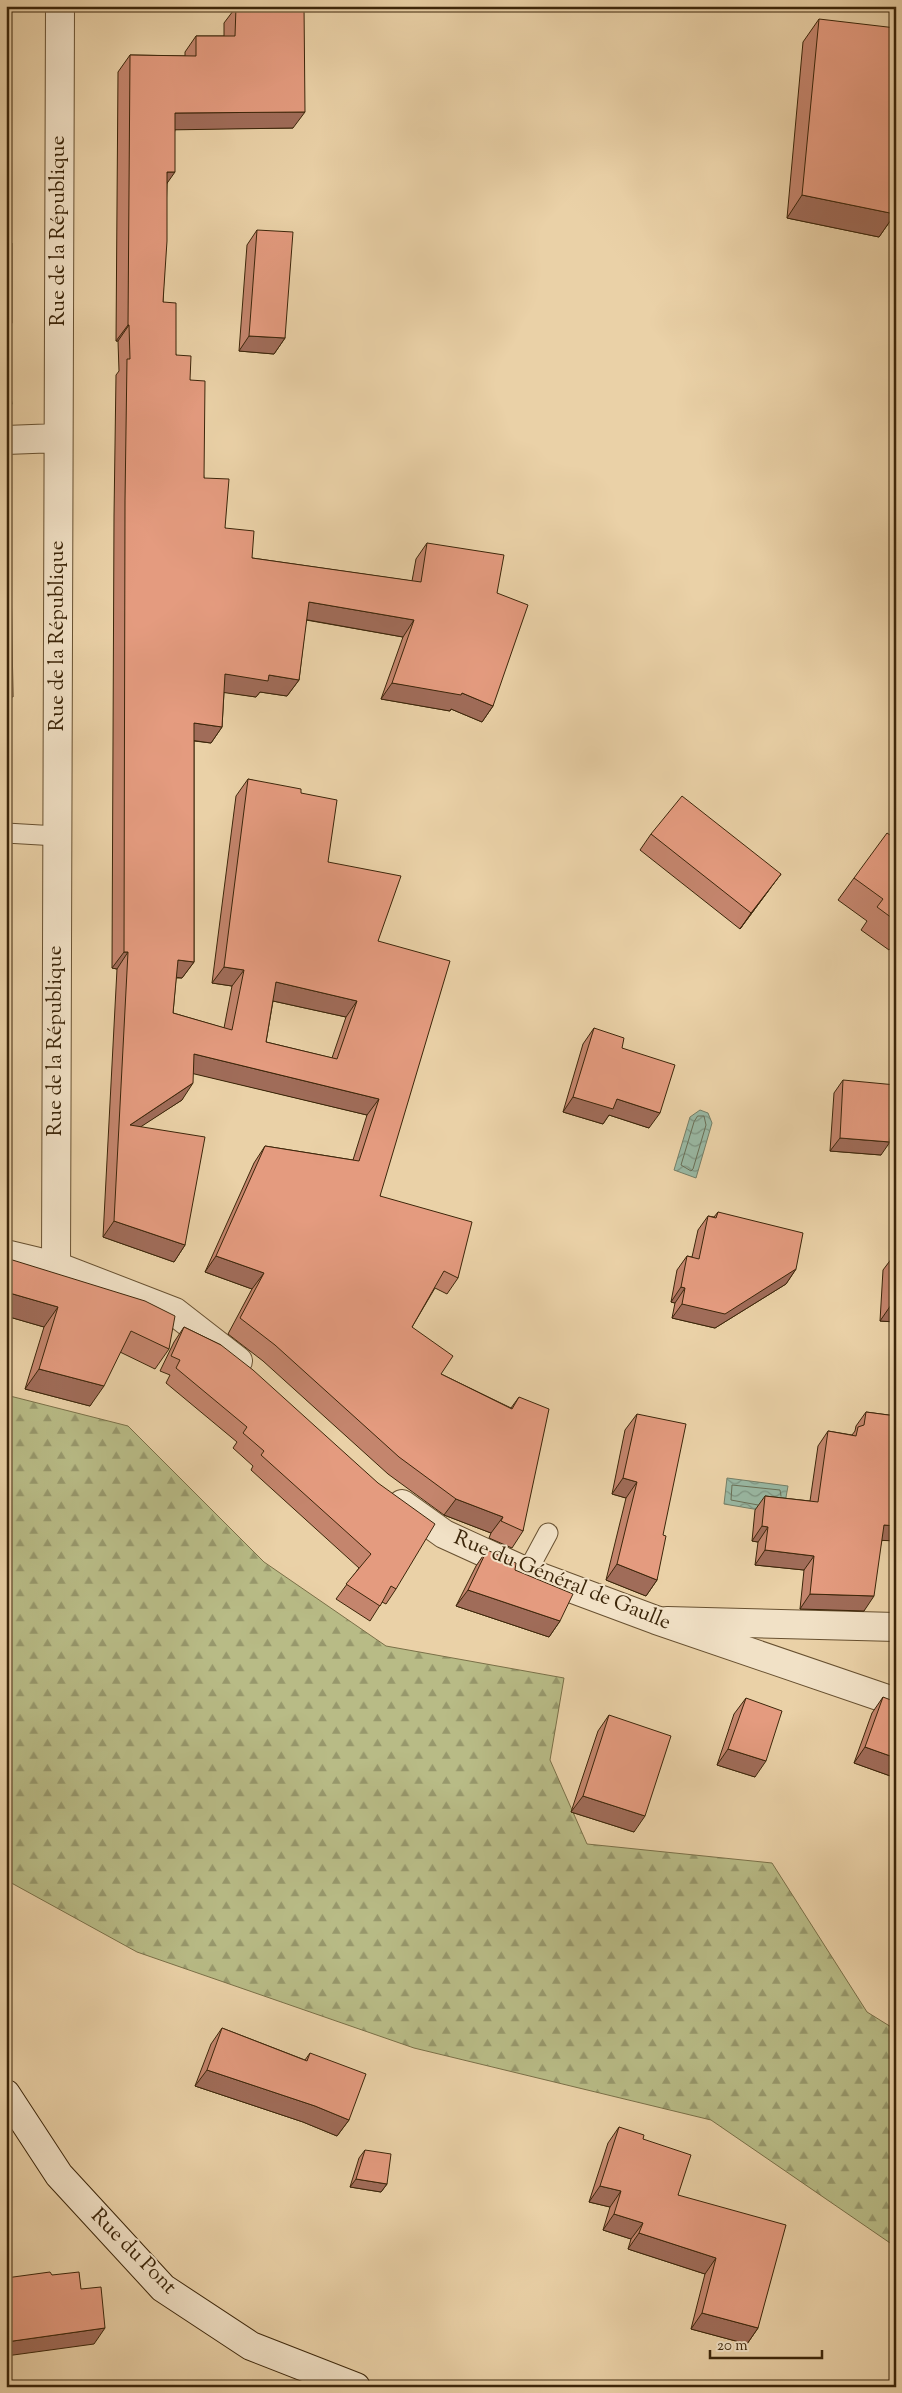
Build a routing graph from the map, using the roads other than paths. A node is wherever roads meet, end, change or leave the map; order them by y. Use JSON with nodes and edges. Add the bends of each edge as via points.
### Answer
{"nodes":[{"id":1,"x":60,"y":6,"type":"edge"},
{"id":2,"x":58,"y":438,"type":"junction"},
{"id":3,"x":6,"y":440,"type":"edge"},
{"id":4,"x":6,"y":833,"type":"edge"},
{"id":5,"x":57,"y":836,"type":"junction"},
{"id":6,"x":6,"y":1254,"type":"edge"},
{"id":7,"x":56,"y":1266,"type":"junction"},
{"id":8,"x":260,"y":1379,"type":"edge"},
{"id":9,"x":385,"y":1491,"type":"edge"},
{"id":10,"x":548,"y":1533,"type":"dead end"},
{"id":11,"x":527,"y":1572,"type":"junction"},
{"id":12,"x":656,"y":1620,"type":"junction"},
{"id":13,"x":896,"y":1628,"type":"edge"},
{"id":14,"x":896,"y":1702,"type":"edge"},
{"id":15,"x":6,"y":2094,"type":"edge"},
{"id":16,"x":356,"y":2387,"type":"edge"}],
"edges":[{"from":1,"to":2,"type":"street","name":"Rue de la République"},
{"from":2,"to":3,"type":"street"},
{"from":2,"to":5,"type":"street","name":"Rue de la République"},
{"from":4,"to":5,"type":"lane"},
{"from":5,"to":7,"type":"street","name":"Rue de la République"},
{"from":6,"to":7,"type":"street"},
{"from":7,"to":8,"type":"street","via":[[175,1312]]},
{"from":9,"to":11,"type":"street","name":"Rue du Général de Gaulle","via":[[444,1534]]},
{"from":10,"to":11,"type":"lane"},
{"from":11,"to":12,"type":"street","name":"Rue du Général de Gaulle"},
{"from":12,"to":13,"type":"street"},
{"from":12,"to":14,"type":"street","name":"Rue du Général de Gaulle"},
{"from":15,"to":16,"type":"street","name":"Rue du Pont","via":[[59,2175],[163,2288],[251,2346]]}]}
